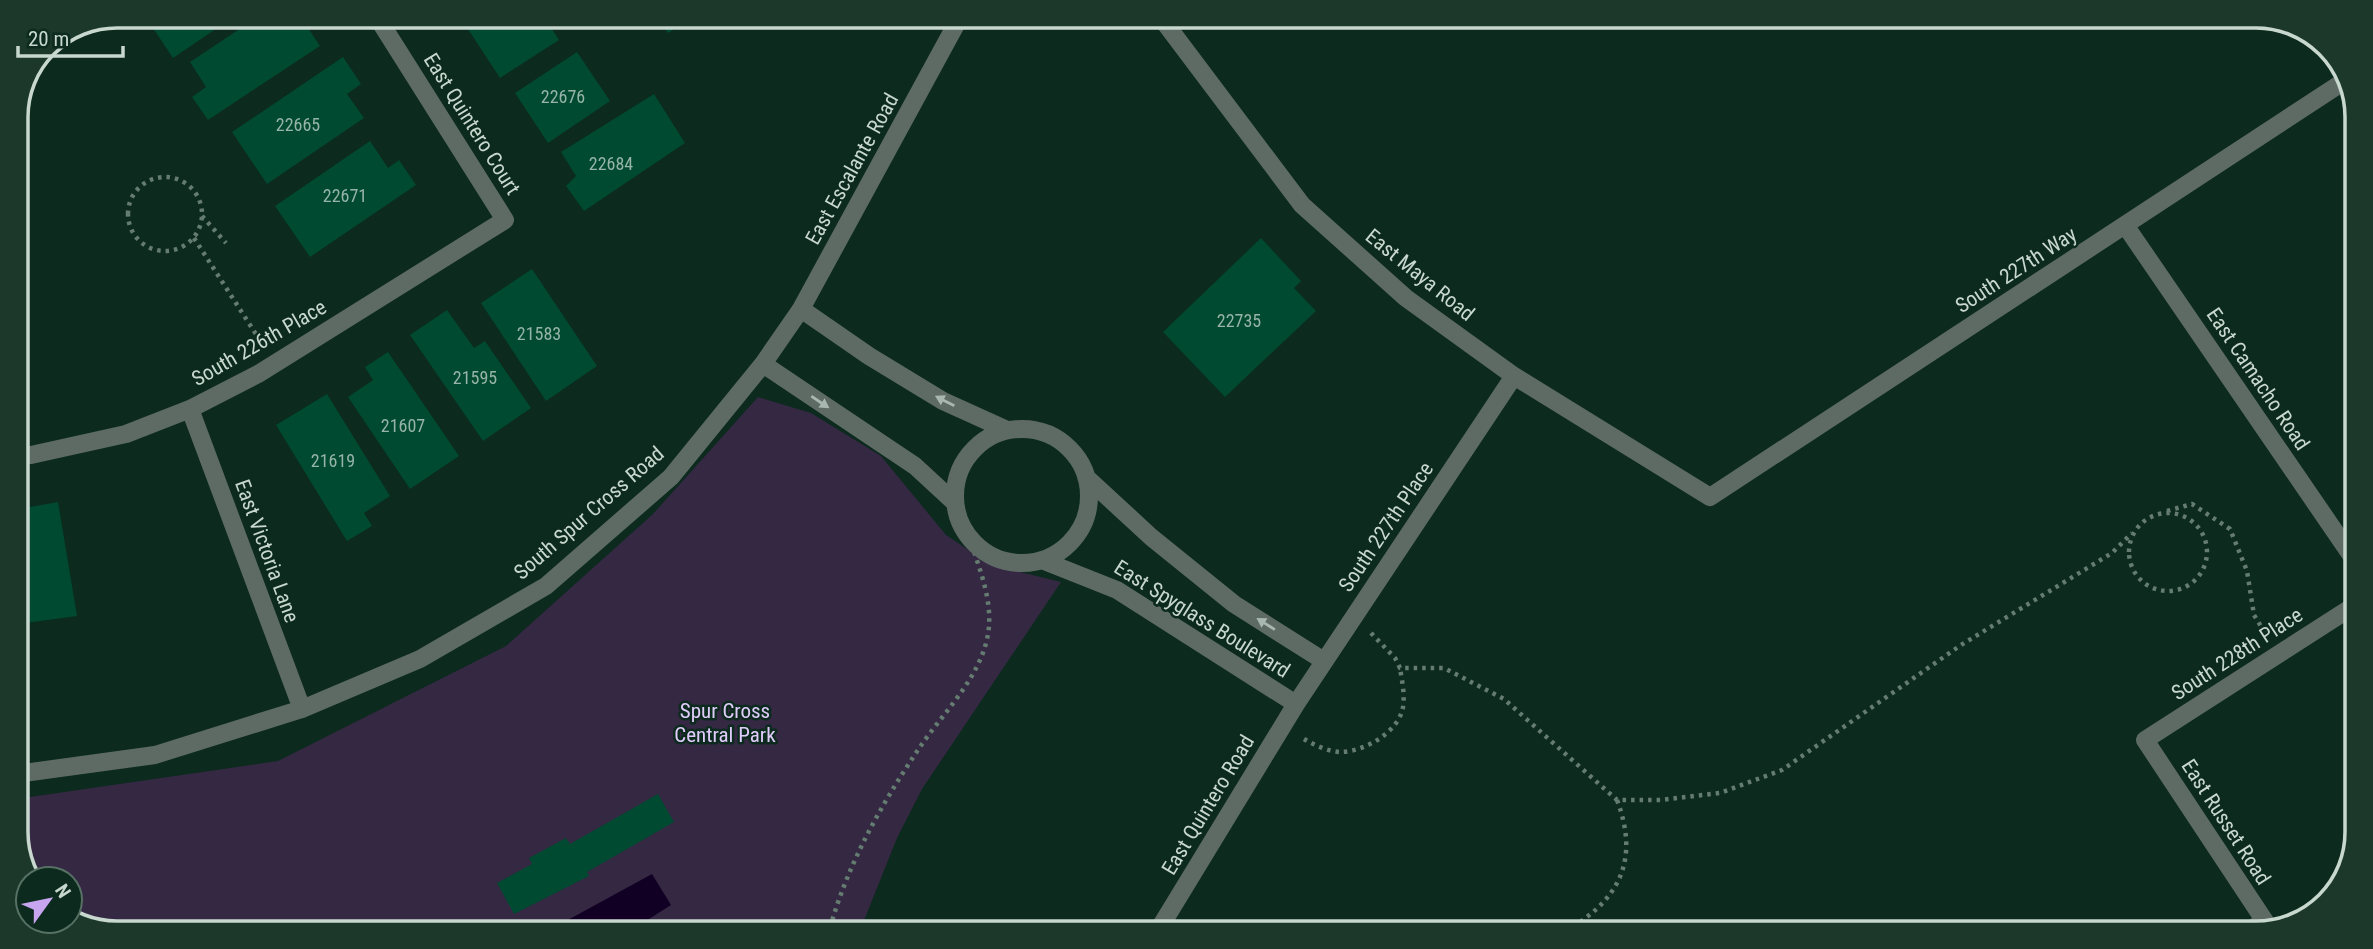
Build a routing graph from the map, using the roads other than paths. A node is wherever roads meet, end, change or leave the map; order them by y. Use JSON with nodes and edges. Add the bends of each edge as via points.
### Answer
{"nodes":[{"id":1,"x":385,"y":28,"type":"edge"},
{"id":2,"x":954,"y":28,"type":"edge"},
{"id":3,"x":1169,"y":28,"type":"edge"},
{"id":4,"x":2339,"y":85,"type":"edge"},
{"id":5,"x":505,"y":220,"type":"joint"},
{"id":6,"x":2125,"y":225,"type":"junction"},
{"id":7,"x":801,"y":309,"type":"junction"},
{"id":8,"x":781,"y":338,"type":"joint"},
{"id":9,"x":764,"y":364,"type":"junction"},
{"id":10,"x":1514,"y":376,"type":"junction"},
{"id":11,"x":190,"y":409,"type":"junction"},
{"id":12,"x":1007,"y":430,"type":"junction"},
{"id":13,"x":28,"y":455,"type":"edge"},
{"id":14,"x":1086,"y":477,"type":"junction"},
{"id":15,"x":1710,"y":497,"type":"joint"},
{"id":16,"x":954,"y":502,"type":"junction"},
{"id":17,"x":2345,"y":546,"type":"edge"},
{"id":18,"x":1044,"y":561,"type":"junction"},
{"id":19,"x":2345,"y":612,"type":"edge"},
{"id":20,"x":1324,"y":661,"type":"junction"},
{"id":21,"x":1296,"y":704,"type":"junction"},
{"id":22,"x":302,"y":709,"type":"junction"},
{"id":23,"x":2145,"y":740,"type":"joint"},
{"id":24,"x":28,"y":769,"type":"edge"},
{"id":25,"x":2264,"y":920,"type":"edge"},
{"id":26,"x":1164,"y":921,"type":"edge"}],
"edges":[{"from":1,"to":5,"type":"street","name":"East Quintero Court"},
{"from":2,"to":7,"type":"street","name":"East Escalante Road"},
{"from":3,"to":10,"type":"street","name":"East Maya Road","via":[[1302,205],[1406,298]]},
{"from":4,"to":6,"type":"street","name":"South 227th Way"},
{"from":5,"to":11,"type":"street","name":"South 226th Place","via":[[275,363]]},
{"from":6,"to":15,"type":"street","name":"South 227th Way"},
{"from":6,"to":17,"type":"street","name":"East Camacho Road"},
{"from":7,"to":8,"type":"street","name":"East Escalante Road"},
{"from":12,"to":7,"type":"street","name":"East Spyglass Boulevard","one_way":true,"via":[[943,401]]},
{"from":8,"to":9,"type":"street","name":"South Spur Cross Road"},
{"from":9,"to":16,"type":"street","one_way":true,"via":[[915,466]]},
{"from":9,"to":22,"type":"street","name":"South Spur Cross Road","via":[[671,477],[546,586],[420,659]]},
{"from":10,"to":15,"type":"street","name":"East Maya Road"},
{"from":10,"to":20,"type":"street","name":"South 227th Place"},
{"from":11,"to":13,"type":"street","name":"South 226th Place","via":[[126,434]]},
{"from":11,"to":22,"type":"street","name":"East Victoria Lane"},
{"from":12,"to":14,"type":"street","name":"East Spyglass Boulevard","via":[[1027,429],[1064,444]]},
{"from":12,"to":16,"type":"street","via":[[989,437],[968,456],[956,483]]},
{"from":14,"to":18,"type":"street","via":[[1087,508],[1076,537]]},
{"from":20,"to":14,"type":"street","name":"East Spyglass Boulevard","one_way":true,"via":[[1234,604]]},
{"from":16,"to":18,"type":"street","name":"East Spyglass Boulevard","via":[[970,540],[985,553],[1004,562]]},
{"from":18,"to":21,"type":"street","name":"East Spyglass Boulevard","via":[[1117,590]]},
{"from":19,"to":23,"type":"street","name":"South 228th Place"},
{"from":20,"to":21,"type":"street","name":"South 227th Place"},
{"from":21,"to":26,"type":"street","name":"East Quintero Road"},
{"from":22,"to":24,"type":"street","name":"South Spur Cross Road","via":[[155,755]]},
{"from":23,"to":25,"type":"street","name":"East Russet Road"}]}
